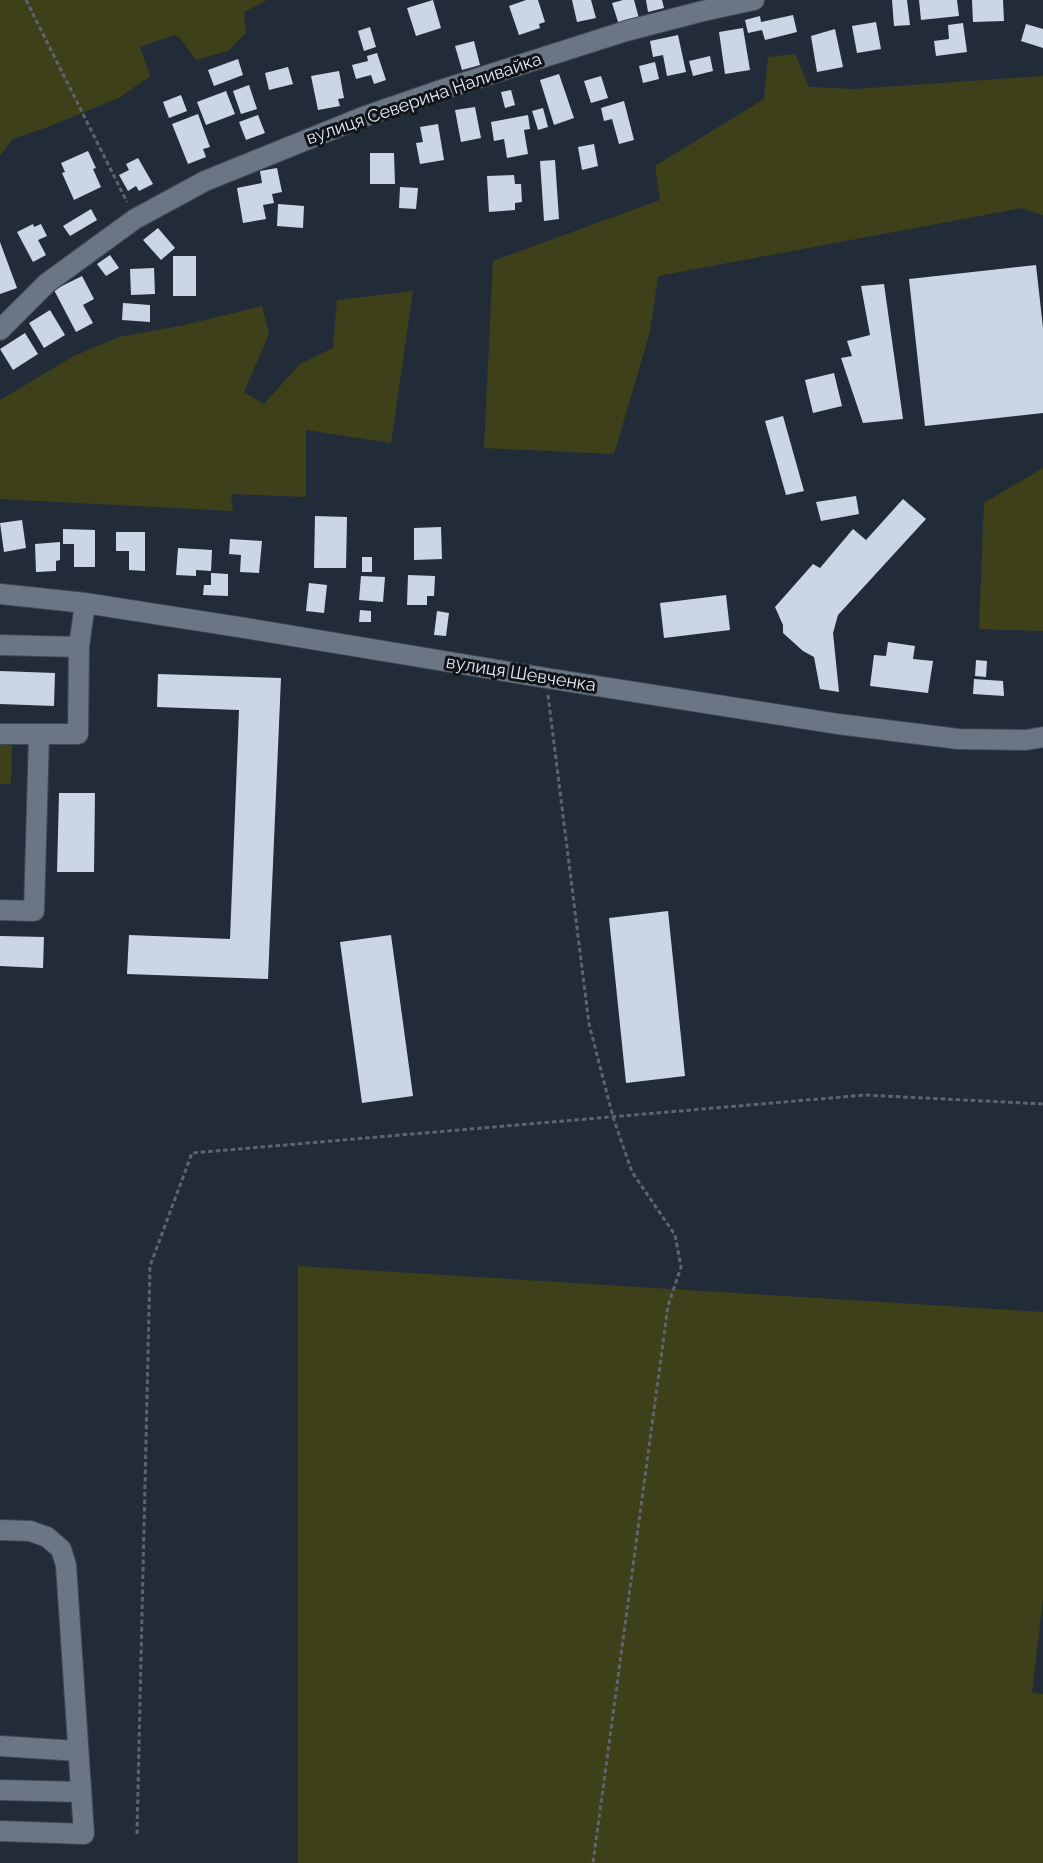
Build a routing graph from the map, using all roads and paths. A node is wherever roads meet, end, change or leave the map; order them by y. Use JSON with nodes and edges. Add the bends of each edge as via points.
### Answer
{"nodes":[{"id":1,"x":26,"y":0,"type":"edge"},
{"id":2,"x":754,"y":0,"type":"edge"},
{"id":3,"x":135,"y":219,"type":"junction"},
{"id":4,"x":0,"y":330,"type":"edge"},
{"id":5,"x":0,"y":594,"type":"edge"},
{"id":6,"x":85,"y":603,"type":"junction"},
{"id":7,"x":0,"y":645,"type":"edge"},
{"id":8,"x":79,"y":647,"type":"junction"},
{"id":9,"x":546,"y":678,"type":"junction"},
{"id":10,"x":0,"y":734,"type":"edge"},
{"id":11,"x":39,"y":735,"type":"junction"},
{"id":12,"x":1043,"y":737,"type":"edge"},
{"id":13,"x":0,"y":910,"type":"edge"},
{"id":14,"x":1043,"y":1104,"type":"edge"},
{"id":15,"x":613,"y":1117,"type":"junction"},
{"id":16,"x":0,"y":1530,"type":"edge"},
{"id":17,"x":0,"y":1746,"type":"edge"},
{"id":18,"x":78,"y":1750,"type":"junction"},
{"id":19,"x":0,"y":1790,"type":"edge"},
{"id":20,"x":81,"y":1792,"type":"junction"},
{"id":21,"x":0,"y":1831,"type":"edge"},
{"id":22,"x":137,"y":1834,"type":"dead end"},
{"id":23,"x":593,"y":1863,"type":"edge"}],
"edges":[{"from":1,"to":3,"type":"path"},
{"from":2,"to":3,"type":"street","name":"вулиця Северина Наливайка","via":[[626,31],[363,117],[205,181]]},
{"from":3,"to":4,"type":"street","name":"вулиця Северина Наливайка","via":[[47,283]]},
{"from":5,"to":6,"type":"street","name":"вулиця Шевченка"},
{"from":6,"to":8,"type":"street"},
{"from":6,"to":9,"type":"street","name":"вулиця Шевченка"},
{"from":7,"to":8,"type":"street"},
{"from":8,"to":11,"type":"street","via":[[78,734]]},
{"from":9,"to":12,"type":"street","name":"вулиця Шевченка","via":[[958,739]]},
{"from":9,"to":15,"type":"path","via":[[590,1024]]},
{"from":10,"to":11,"type":"street"},
{"from":11,"to":13,"type":"street","via":[[34,911]]},
{"from":14,"to":15,"type":"path","via":[[865,1095]]},
{"from":15,"to":22,"type":"path","via":[[192,1153],[150,1266]]},
{"from":15,"to":23,"type":"path","via":[[632,1172],[675,1235],[681,1267],[668,1306]]},
{"from":16,"to":18,"type":"street","via":[[30,1531],[47,1537],[61,1549],[66,1565]]},
{"from":17,"to":18,"type":"street"},
{"from":18,"to":20,"type":"street"},
{"from":19,"to":20,"type":"street"},
{"from":20,"to":21,"type":"street","via":[[84,1834]]}]}
